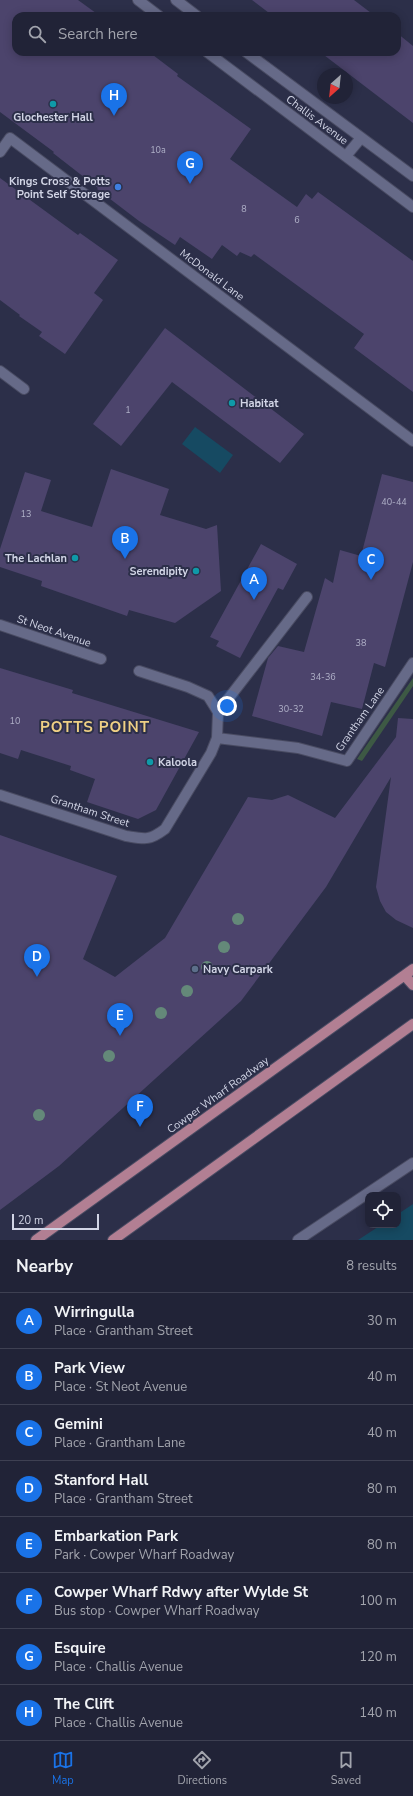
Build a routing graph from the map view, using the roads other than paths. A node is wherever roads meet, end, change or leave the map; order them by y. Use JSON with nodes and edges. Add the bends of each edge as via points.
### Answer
{"nodes":[{"id":1,"x":138,"y":0,"type":"edge"},
{"id":2,"x":176,"y":0,"type":"edge"},
{"id":3,"x":154,"y":12,"type":"edge"},
{"id":4,"x":192,"y":12,"type":"edge"},
{"id":5,"x":212,"y":56,"type":"edge"},
{"id":6,"x":251,"y":56,"type":"edge"},
{"id":7,"x":360,"y":138,"type":"junction"},
{"id":8,"x":0,"y":152,"type":"edge"},
{"id":9,"x":346,"y":156,"type":"junction"},
{"id":10,"x":413,"y":176,"type":"edge"},
{"id":11,"x":413,"y":207,"type":"edge"},
{"id":12,"x":0,"y":371,"type":"edge"},
{"id":13,"x":24,"y":390,"type":"dead end"},
{"id":14,"x":413,"y":441,"type":"edge"},
{"id":15,"x":307,"y":597,"type":"dead end"},
{"id":16,"x":0,"y":625,"type":"edge"},
{"id":17,"x":101,"y":659,"type":"dead end"},
{"id":18,"x":413,"y":663,"type":"edge"},
{"id":19,"x":139,"y":671,"type":"dead end"},
{"id":20,"x":218,"y":712,"type":"junction"},
{"id":21,"x":217,"y":738,"type":"junction"},
{"id":22,"x":0,"y":794,"type":"edge"},
{"id":23,"x":413,"y":970,"type":"edge"},
{"id":24,"x":404,"y":976,"type":"junction"},
{"id":25,"x":413,"y":985,"type":"edge"},
{"id":26,"x":413,"y":1024,"type":"edge"},
{"id":27,"x":413,"y":1163,"type":"edge"},
{"id":28,"x":36,"y":1240,"type":"edge"},
{"id":29,"x":113,"y":1240,"type":"edge"},
{"id":30,"x":298,"y":1240,"type":"edge"}],
"edges":[{"from":1,"to":3,"type":"street"},
{"from":2,"to":4,"type":"street"},
{"from":5,"to":9,"type":"street","name":"Challis Avenue"},
{"from":6,"to":7,"type":"street","name":"Challis Avenue"},
{"from":7,"to":9,"type":"street"},
{"from":7,"to":10,"type":"street","name":"Challis Avenue"},
{"from":8,"to":14,"type":"street","name":"McDonald Lane","via":[[10,138]]},
{"from":9,"to":11,"type":"street","name":"Challis Avenue"},
{"from":12,"to":13,"type":"street"},
{"from":15,"to":20,"type":"street"},
{"from":16,"to":17,"type":"street","name":"St Neot Avenue"},
{"from":18,"to":21,"type":"street","name":"Grantham Lane","via":[[347,762],[298,748]]},
{"from":19,"to":20,"type":"street","via":[[170,680],[208,696]]},
{"from":20,"to":21,"type":"street","name":"Grantham Street"},
{"from":21,"to":22,"type":"street","name":"Grantham Street","via":[[176,814],[165,829],[154,837],[144,839],[126,836]]},
{"from":23,"to":24,"type":"main road","name":"Cowper Wharf Roadway"},
{"from":24,"to":25,"type":"main road"},
{"from":24,"to":28,"type":"main road","name":"Cowper Wharf Roadway"},
{"from":26,"to":29,"type":"main road"},
{"from":27,"to":30,"type":"street"}]}
